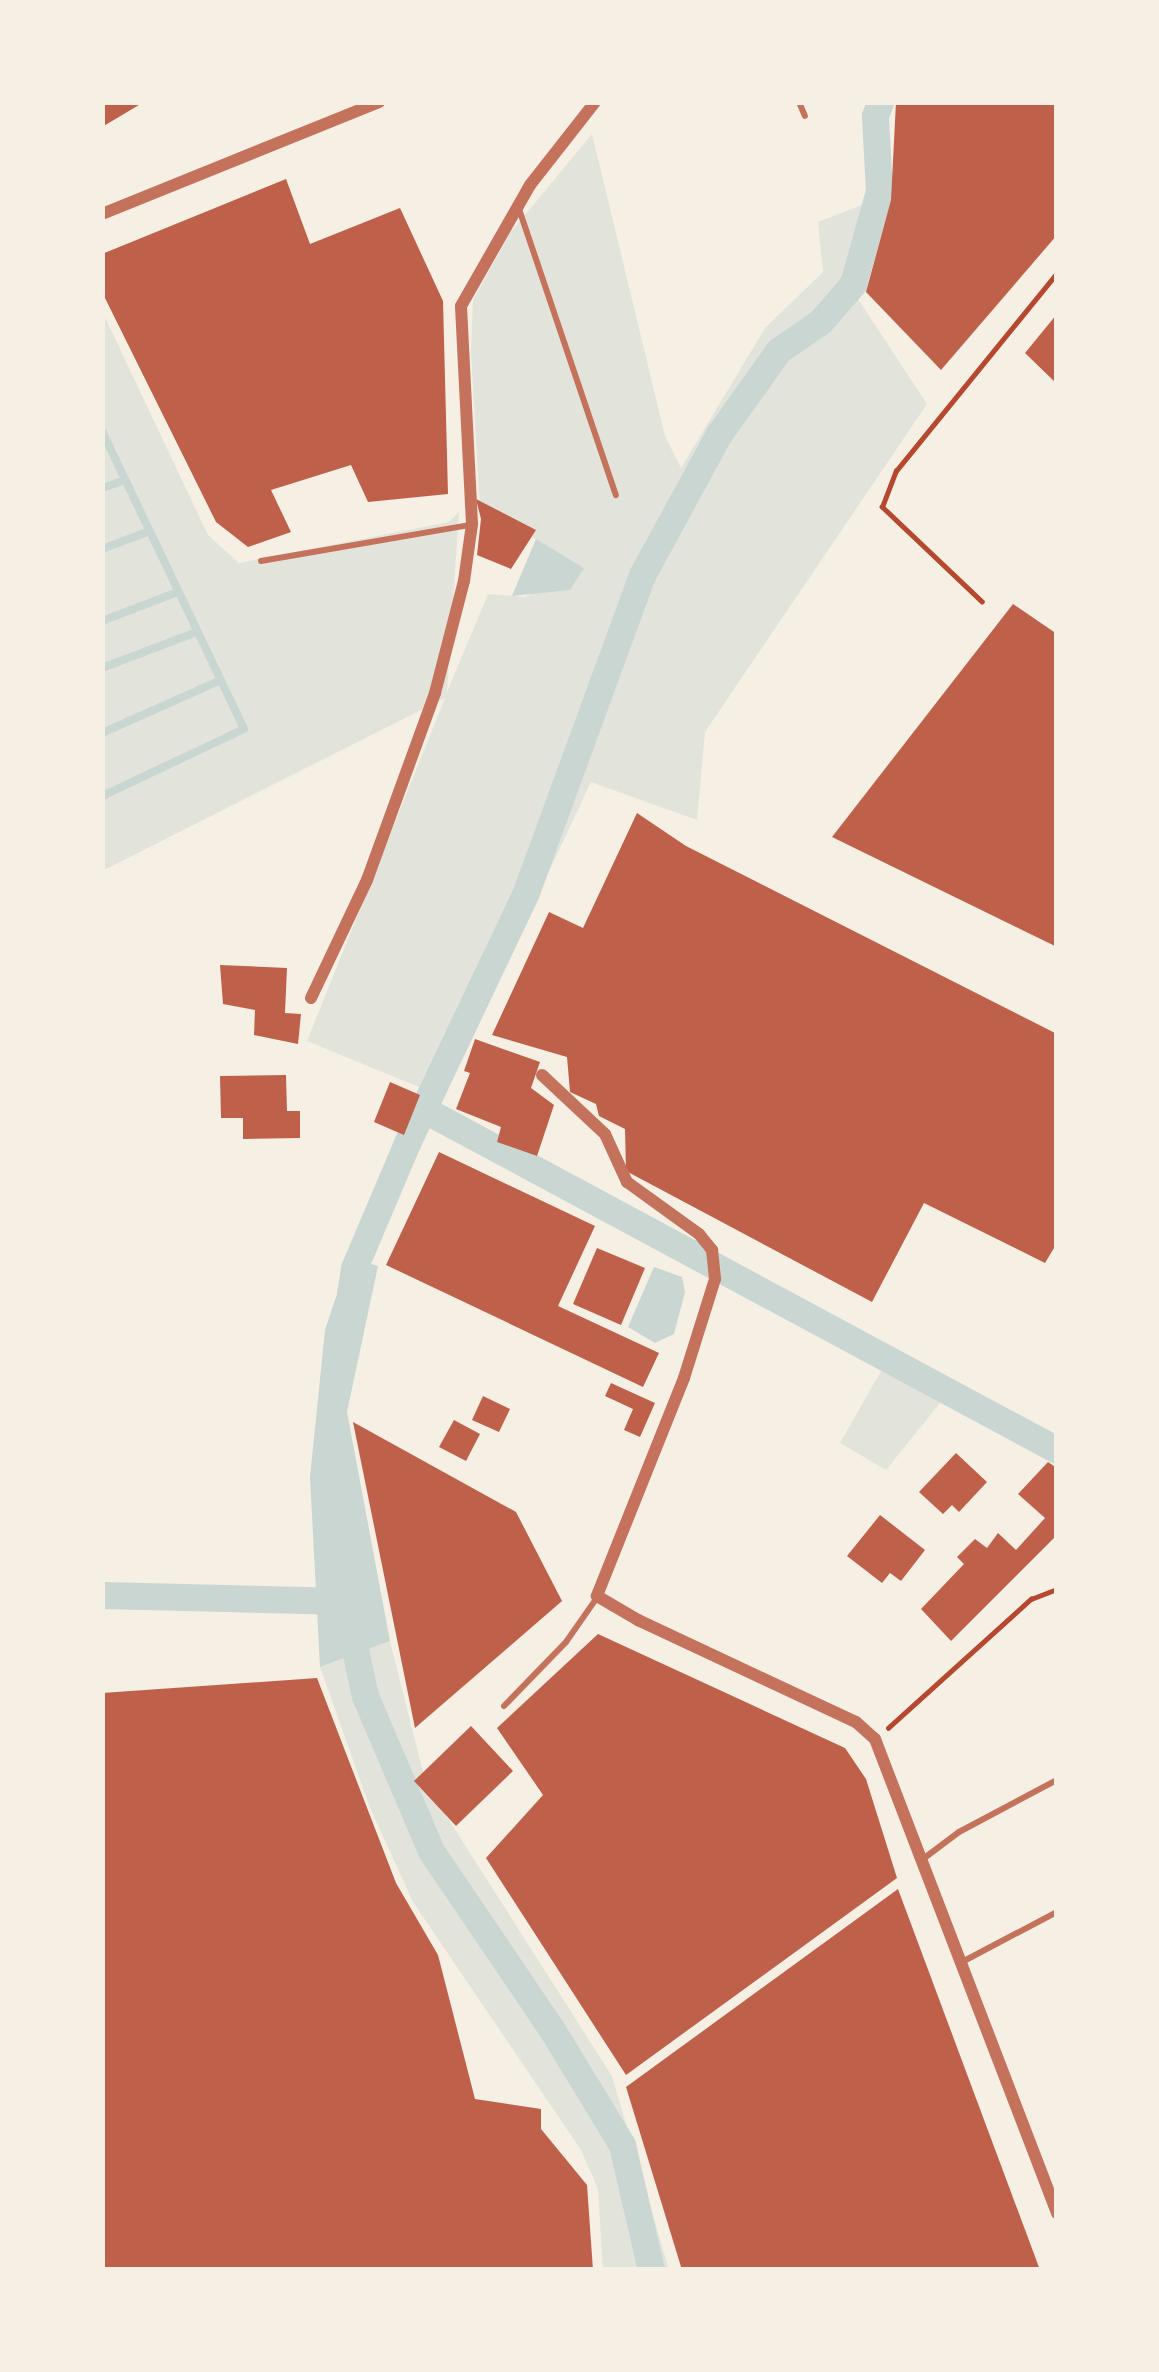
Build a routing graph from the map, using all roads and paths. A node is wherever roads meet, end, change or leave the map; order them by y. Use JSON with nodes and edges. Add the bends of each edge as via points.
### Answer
{"nodes":[{"id":1,"x":379,"y":102,"type":"edge"},
{"id":2,"x":595,"y":102,"type":"edge"},
{"id":3,"x":799,"y":102,"type":"edge"},
{"id":4,"x":356,"y":105,"type":"edge"},
{"id":5,"x":805,"y":116,"type":"dead end"},
{"id":6,"x":518,"y":206,"type":"junction"},
{"id":7,"x":102,"y":214,"type":"edge"},
{"id":8,"x":1057,"y":273,"type":"edge"},
{"id":9,"x":616,"y":495,"type":"dead end"},
{"id":10,"x":472,"y":524,"type":"junction"},
{"id":11,"x":261,"y":561,"type":"dead end"},
{"id":12,"x":982,"y":602,"type":"dead end"},
{"id":13,"x":311,"y":998,"type":"dead end"},
{"id":14,"x":542,"y":1075,"type":"dead end"},
{"id":15,"x":1057,"y":1589,"type":"edge"},
{"id":16,"x":597,"y":1596,"type":"junction"},
{"id":17,"x":504,"y":1706,"type":"dead end"},
{"id":18,"x":875,"y":1739,"type":"junction"},
{"id":19,"x":1057,"y":1780,"type":"edge"},
{"id":20,"x":923,"y":1859,"type":"junction"},
{"id":21,"x":1057,"y":1912,"type":"edge"},
{"id":22,"x":962,"y":1962,"type":"junction"},
{"id":23,"x":1057,"y":2213,"type":"edge"}],
"edges":[{"from":1,"to":4,"type":"street"},
{"from":2,"to":6,"type":"street"},
{"from":3,"to":5,"type":"lane"},
{"from":4,"to":7,"type":"street"},
{"from":6,"to":9,"type":"lane"},
{"from":6,"to":10,"type":"street","via":[[461,306]]},
{"from":8,"to":12,"type":"path","via":[[896,471],[882,507]]},
{"from":10,"to":11,"type":"lane"},
{"from":10,"to":13,"type":"street","via":[[435,693],[367,880]]},
{"from":14,"to":16,"type":"street","via":[[605,1134],[627,1182],[712,1250],[715,1279],[684,1378]]},
{"from":15,"to":18,"type":"path","via":[[1031,1599]]},
{"from":16,"to":17,"type":"lane","via":[[566,1642]]},
{"from":16,"to":18,"type":"street","via":[[856,1722]]},
{"from":18,"to":20,"type":"street"},
{"from":19,"to":20,"type":"lane"},
{"from":20,"to":22,"type":"street"},
{"from":21,"to":22,"type":"lane"},
{"from":22,"to":23,"type":"street"}]}
